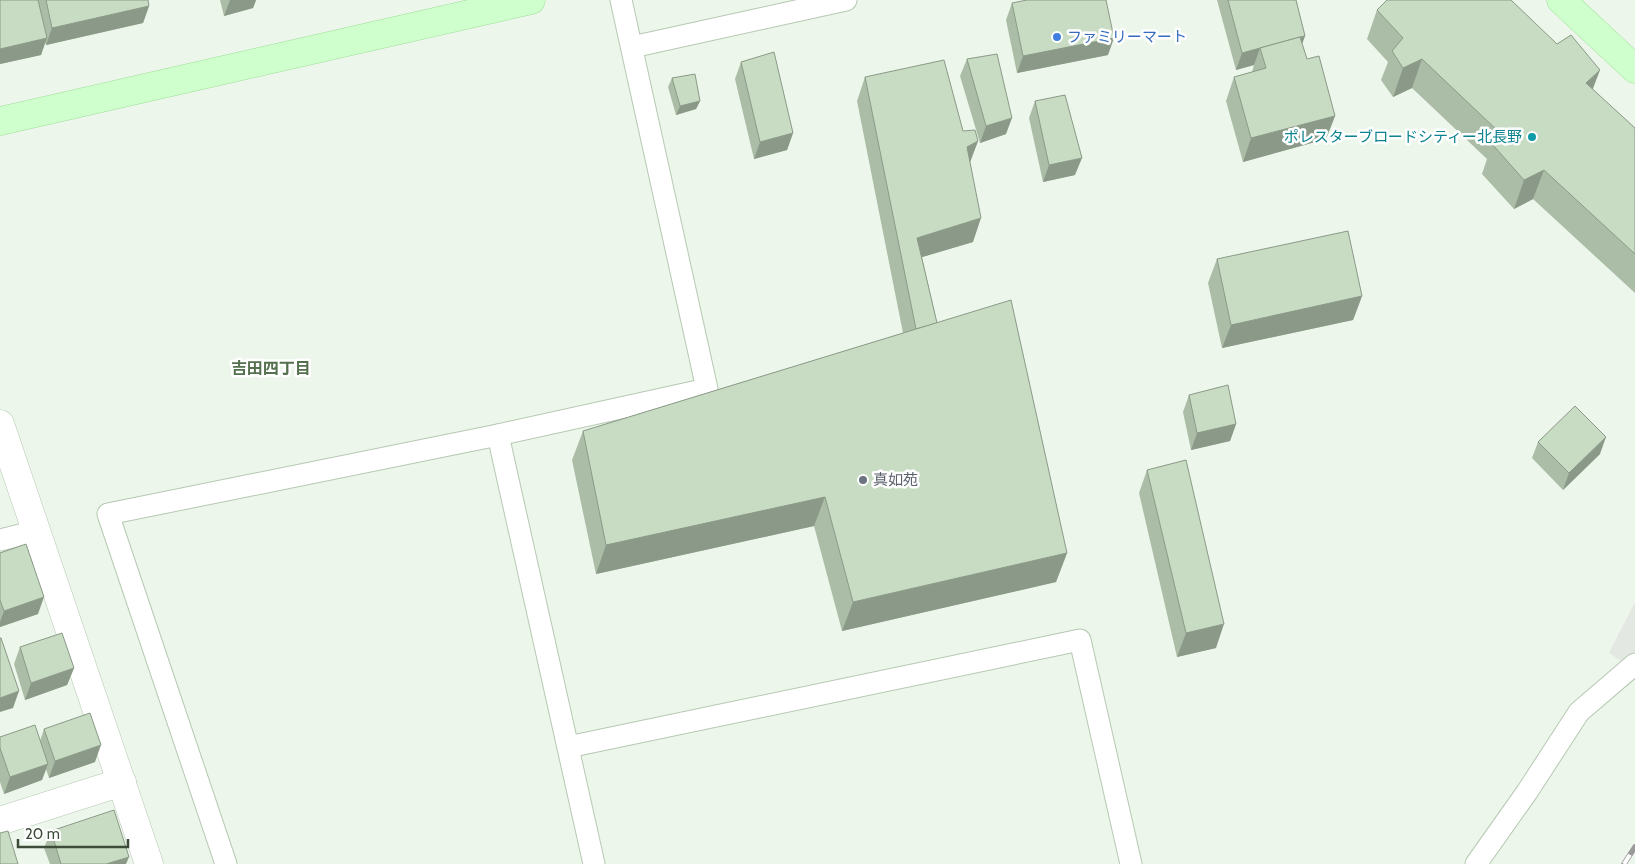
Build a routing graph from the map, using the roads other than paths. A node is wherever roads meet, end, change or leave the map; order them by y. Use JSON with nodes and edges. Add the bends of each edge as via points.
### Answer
{"nodes":[{"id":1,"x":531,"y":0,"type":"edge"},
{"id":2,"x":621,"y":0,"type":"edge"},
{"id":3,"x":846,"y":0,"type":"edge"},
{"id":4,"x":1561,"y":0,"type":"edge"},
{"id":5,"x":632,"y":47,"type":"junction"},
{"id":6,"x":1635,"y":69,"type":"edge"},
{"id":7,"x":0,"y":121,"type":"edge"},
{"id":8,"x":0,"y":424,"type":"edge"},
{"id":9,"x":498,"y":435,"type":"junction"},
{"id":10,"x":36,"y":531,"type":"junction"},
{"id":11,"x":0,"y":540,"type":"edge"},
{"id":12,"x":1635,"y":664,"type":"edge"},
{"id":13,"x":568,"y":747,"type":"junction"},
{"id":14,"x":122,"y":782,"type":"junction"},
{"id":15,"x":2,"y":825,"type":"edge"},
{"id":16,"x":149,"y":864,"type":"edge"},
{"id":17,"x":226,"y":864,"type":"edge"},
{"id":18,"x":594,"y":864,"type":"edge"},
{"id":19,"x":1131,"y":864,"type":"edge"},
{"id":20,"x":1476,"y":864,"type":"edge"}],
"edges":[{"from":1,"to":7,"type":"street"},
{"from":2,"to":5,"type":"lane"},
{"from":3,"to":5,"type":"lane"},
{"from":4,"to":6,"type":"street"},
{"from":5,"to":9,"type":"lane","via":[[707,389]]},
{"from":8,"to":10,"type":"street"},
{"from":9,"to":13,"type":"lane"},
{"from":9,"to":17,"type":"lane","via":[[108,514]]},
{"from":10,"to":11,"type":"lane"},
{"from":10,"to":14,"type":"street"},
{"from":12,"to":20,"type":"lane","via":[[1579,712]]},
{"from":13,"to":18,"type":"lane"},
{"from":13,"to":19,"type":"lane","via":[[1080,640]]},
{"from":14,"to":15,"type":"street"},
{"from":14,"to":16,"type":"street"}]}
